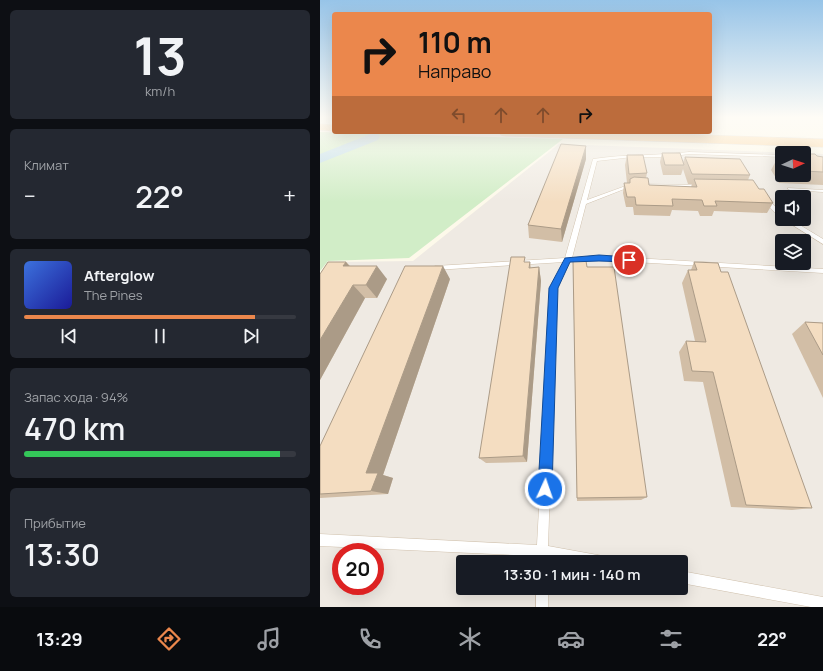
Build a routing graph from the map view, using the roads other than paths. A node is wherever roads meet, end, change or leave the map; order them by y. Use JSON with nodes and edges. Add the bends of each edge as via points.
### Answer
{"nodes":[{"id":1,"x":775,"y":156,"type":"edge"},
{"id":2,"x":708,"y":187,"type":"edge"},
{"id":3,"x":790,"y":189,"type":"dead end"},
{"id":4,"x":823,"y":191,"type":"edge"},
{"id":5,"x":760,"y":194,"type":"edge"},
{"id":6,"x":583,"y":203,"type":"junction"},
{"id":7,"x":775,"y":210,"type":"edge"},
{"id":8,"x":797,"y":226,"type":"edge"},
{"id":9,"x":823,"y":242,"type":"edge"},
{"id":10,"x":568,"y":260,"type":"junction"},
{"id":11,"x":425,"y":268,"type":"edge"},
{"id":12,"x":823,"y":271,"type":"edge"},
{"id":13,"x":320,"y":540,"type":"edge"},
{"id":14,"x":528,"y":555,"type":"edge"},
{"id":15,"x":542,"y":555,"type":"edge"},
{"id":16,"x":688,"y":578,"type":"edge"},
{"id":17,"x":542,"y":595,"type":"edge"},
{"id":18,"x":823,"y":603,"type":"edge"},
{"id":19,"x":542,"y":607,"type":"edge"}],
"edges":[{"from":1,"to":6,"type":"lane","via":[[689,153],[595,160]]},
{"from":2,"to":6,"type":"lane","via":[[631,184]]},
{"from":3,"to":4,"type":"lane"},
{"from":5,"to":7,"type":"lane"},
{"from":6,"to":10,"type":"lane"},
{"from":8,"to":9,"type":"lane"},
{"from":10,"to":11,"type":"lane"},
{"from":10,"to":12,"type":"lane","via":[[599,258]]},
{"from":10,"to":15,"type":"lane","via":[[554,288]]},
{"from":13,"to":14,"type":"lane"},
{"from":16,"to":18,"type":"lane"},
{"from":17,"to":19,"type":"lane"}]}
